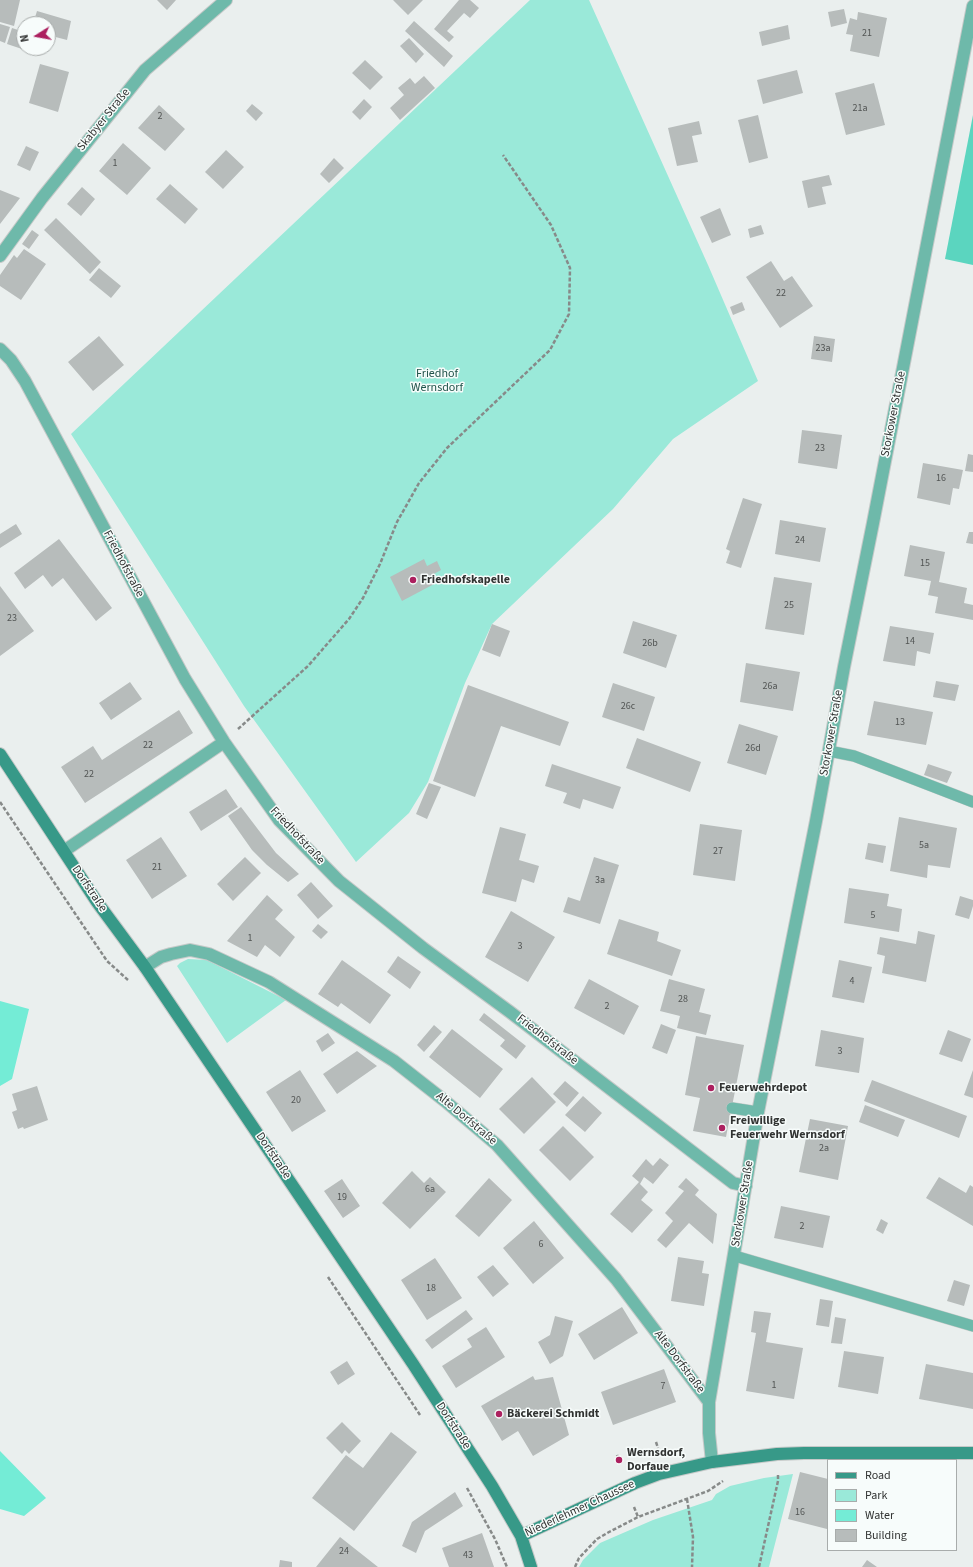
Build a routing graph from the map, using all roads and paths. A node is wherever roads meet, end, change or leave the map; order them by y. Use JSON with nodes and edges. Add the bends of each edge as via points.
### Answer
{"nodes":[{"id":1,"x":226,"y":0,"type":"edge"},
{"id":2,"x":973,"y":6,"type":"edge"},
{"id":3,"x":503,"y":154,"type":"dead end"},
{"id":4,"x":0,"y":256,"type":"edge"},
{"id":5,"x":0,"y":349,"type":"edge"},
{"id":6,"x":224,"y":742,"type":"junction"},
{"id":7,"x":829,"y":751,"type":"junction"},
{"id":8,"x":0,"y":754,"type":"edge"},
{"id":9,"x":0,"y":802,"type":"edge"},
{"id":10,"x":973,"y":802,"type":"edge"},
{"id":11,"x":64,"y":851,"type":"junction"},
{"id":12,"x":145,"y":967,"type":"junction"},
{"id":13,"x":132,"y":983,"type":"dead end"},
{"id":14,"x":732,"y":1108,"type":"dead end"},
{"id":15,"x":758,"y":1112,"type":"junction"},
{"id":16,"x":746,"y":1186,"type":"junction"},
{"id":17,"x":735,"y":1256,"type":"junction"},
{"id":18,"x":325,"y":1272,"type":"dead end"},
{"id":19,"x":973,"y":1326,"type":"edge"},
{"id":20,"x":709,"y":1402,"type":"junction"},
{"id":21,"x":420,"y":1416,"type":"dead end"},
{"id":22,"x":656,"y":1442,"type":"dead end"},
{"id":23,"x":658,"y":1448,"type":"dead end"},
{"id":24,"x":973,"y":1453,"type":"edge"},
{"id":25,"x":617,"y":1455,"type":"dead end"},
{"id":26,"x":619,"y":1460,"type":"dead end"},
{"id":27,"x":712,"y":1462,"type":"junction"},
{"id":28,"x":778,"y":1471,"type":"dead end"},
{"id":29,"x":722,"y":1483,"type":"dead end"},
{"id":30,"x":466,"y":1486,"type":"dead end"},
{"id":31,"x":687,"y":1499,"type":"junction"},
{"id":32,"x":634,"y":1507,"type":"dead end"},
{"id":33,"x":638,"y":1517,"type":"junction"},
{"id":34,"x":521,"y":1536,"type":"junction"},
{"id":35,"x":507,"y":1567,"type":"edge"},
{"id":36,"x":531,"y":1567,"type":"edge"},
{"id":37,"x":575,"y":1567,"type":"edge"},
{"id":38,"x":692,"y":1567,"type":"edge"},
{"id":39,"x":759,"y":1567,"type":"edge"}],
"edges":[{"from":1,"to":4,"type":"street","name":"Skabyer Straße","via":[[145,70],[42,198]]},
{"from":2,"to":7,"type":"street","name":"Storkower Straße"},
{"from":3,"to":6,"type":"path","via":[[550,225],[570,268],[569,314],[550,350],[447,448],[419,483],[397,522],[363,598],[349,619],[308,666]]},
{"from":5,"to":6,"type":"street","name":"Friedhofstraße","via":[[11,360],[28,388],[186,679]]},
{"from":6,"to":11,"type":"street"},
{"from":6,"to":16,"type":"street","name":"Friedhofstraße","via":[[279,820],[339,881],[726,1179]]},
{"from":7,"to":10,"type":"lane","via":[[854,756]]},
{"from":7,"to":15,"type":"street","name":"Storkower Straße"},
{"from":8,"to":11,"type":"main road","name":"Dorfstraße"},
{"from":9,"to":13,"type":"path","via":[[107,961]]},
{"from":11,"to":12,"type":"main road","name":"Dorfstraße","via":[[97,902]]},
{"from":12,"to":20,"type":"street","name":"Alte Dorfstraße","via":[[161,957],[190,950],[209,954],[270,982],[399,1065],[497,1145],[616,1279]]},
{"from":12,"to":34,"type":"main road","name":"Dorfstraße","via":[[412,1364],[492,1486]]},
{"from":14,"to":15,"type":"lane"},
{"from":15,"to":16,"type":"street","name":"Storkower Straße"},
{"from":16,"to":17,"type":"street","name":"Storkower Straße"},
{"from":17,"to":19,"type":"lane"},
{"from":17,"to":20,"type":"street","name":"Storkower Straße"},
{"from":18,"to":21,"type":"path"},
{"from":20,"to":27,"type":"street","name":"Storkower Straße"},
{"from":22,"to":23,"type":"path"},
{"from":24,"to":27,"type":"main road","name":"Niederlehmer Chaussee","via":[[804,1453]]},
{"from":25,"to":26,"type":"path"},
{"from":27,"to":34,"type":"main road","name":"Niederlehmer Chaussee","via":[[659,1474],[635,1483]]},
{"from":28,"to":39,"type":"path"},
{"from":29,"to":31,"type":"path"},
{"from":30,"to":35,"type":"path"},
{"from":31,"to":33,"type":"path"},
{"from":31,"to":38,"type":"path","via":[[693,1537]]},
{"from":32,"to":33,"type":"path"},
{"from":33,"to":37,"type":"path","via":[[597,1539],[579,1558]]},
{"from":34,"to":36,"type":"main road","name":"Dorfstraße"}]}
